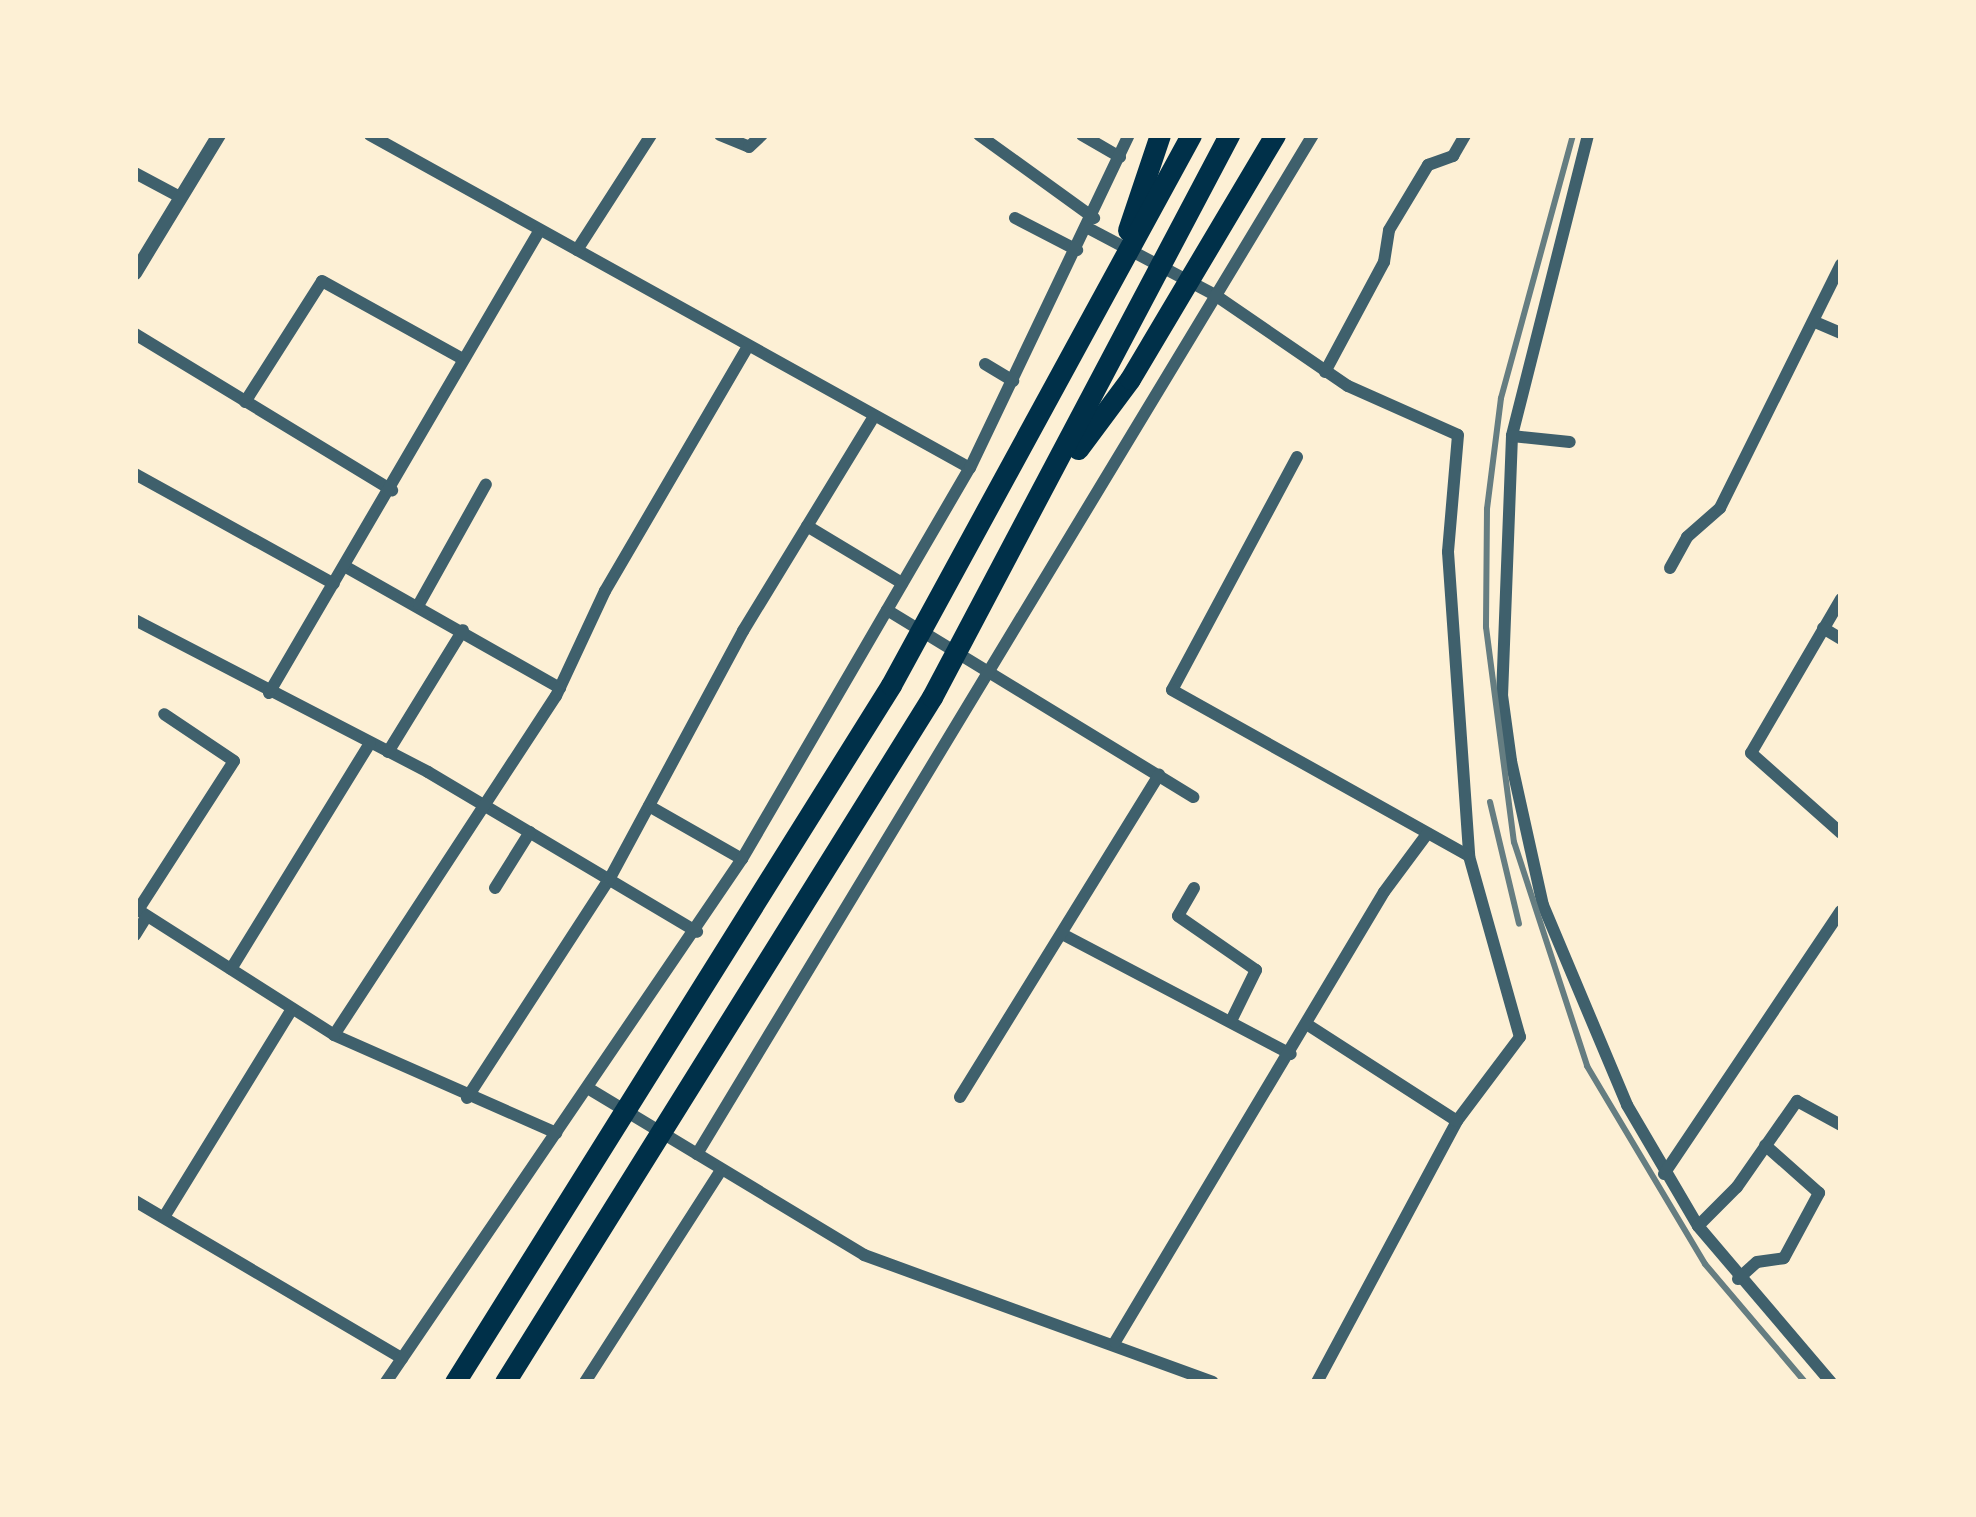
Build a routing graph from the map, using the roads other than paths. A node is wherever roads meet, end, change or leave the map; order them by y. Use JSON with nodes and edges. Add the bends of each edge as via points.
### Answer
{"nodes":[{"id":1,"x":219,"y":135,"type":"edge"},
{"id":2,"x":370,"y":135,"type":"edge"},
{"id":3,"x":651,"y":135,"type":"edge"},
{"id":4,"x":720,"y":135,"type":"edge"},
{"id":5,"x":762,"y":135,"type":"edge"},
{"id":6,"x":979,"y":135,"type":"edge"},
{"id":7,"x":1082,"y":135,"type":"edge"},
{"id":8,"x":1129,"y":135,"type":"edge"},
{"id":9,"x":1160,"y":135,"type":"edge"},
{"id":10,"x":1191,"y":135,"type":"edge"},
{"id":11,"x":1229,"y":135,"type":"edge"},
{"id":12,"x":1275,"y":135,"type":"edge"},
{"id":13,"x":1312,"y":135,"type":"edge"},
{"id":14,"x":1465,"y":135,"type":"edge"},
{"id":15,"x":1588,"y":135,"type":"edge"},
{"id":16,"x":996,"y":140,"type":"edge"},
{"id":17,"x":1120,"y":157,"type":"junction"},
{"id":18,"x":135,"y":172,"type":"edge"},
{"id":19,"x":180,"y":197,"type":"junction"},
{"id":20,"x":1015,"y":218,"type":"dead end"},
{"id":21,"x":1091,"y":223,"type":"junction"},
{"id":22,"x":538,"y":233,"type":"junction"},
{"id":23,"x":577,"y":250,"type":"junction"},
{"id":24,"x":1077,"y":250,"type":"junction"},
{"id":25,"x":1841,"y":264,"type":"edge"},
{"id":26,"x":135,"y":273,"type":"edge"},
{"id":27,"x":1111,"y":281,"type":"junction"},
{"id":28,"x":1216,"y":295,"type":"junction"},
{"id":29,"x":1815,"y":322,"type":"junction"},
{"id":30,"x":1841,"y":333,"type":"edge"},
{"id":31,"x":135,"y":334,"type":"edge"},
{"id":32,"x":748,"y":346,"type":"junction"},
{"id":33,"x":463,"y":359,"type":"junction"},
{"id":34,"x":985,"y":364,"type":"dead end"},
{"id":35,"x":1325,"y":372,"type":"junction"},
{"id":36,"x":1013,"y":381,"type":"junction"},
{"id":37,"x":245,"y":402,"type":"junction"},
{"id":38,"x":874,"y":416,"type":"junction"},
{"id":39,"x":1512,"y":436,"type":"junction"},
{"id":40,"x":1570,"y":442,"type":"dead end"},
{"id":41,"x":1297,"y":457,"type":"dead end"},
{"id":42,"x":970,"y":468,"type":"junction"},
{"id":43,"x":135,"y":474,"type":"edge"},
{"id":44,"x":486,"y":484,"type":"dead end"},
{"id":45,"x":392,"y":490,"type":"junction"},
{"id":46,"x":1039,"y":501,"type":"junction"},
{"id":47,"x":807,"y":526,"type":"junction"},
{"id":48,"x":346,"y":567,"type":"junction"},
{"id":49,"x":1670,"y":568,"type":"dead end"},
{"id":50,"x":902,"y":583,"type":"junction"},
{"id":51,"x":334,"y":584,"type":"junction"},
{"id":52,"x":1841,"y":598,"type":"edge"},
{"id":53,"x":419,"y":604,"type":"junction"},
{"id":54,"x":887,"y":610,"type":"junction"},
{"id":55,"x":135,"y":620,"type":"edge"},
{"id":56,"x":1822,"y":628,"type":"junction"},
{"id":57,"x":463,"y":630,"type":"junction"},
{"id":58,"x":1841,"y":639,"type":"edge"},
{"id":59,"x":994,"y":670,"type":"junction"},
{"id":60,"x":560,"y":688,"type":"junction"},
{"id":61,"x":269,"y":692,"type":"junction"},
{"id":62,"x":164,"y":714,"type":"dead end"},
{"id":63,"x":370,"y":743,"type":"junction"},
{"id":64,"x":388,"y":752,"type":"junction"},
{"id":65,"x":1159,"y":775,"type":"junction"},
{"id":66,"x":1193,"y":797,"type":"dead end"},
{"id":67,"x":484,"y":805,"type":"junction"},
{"id":68,"x":649,"y":806,"type":"junction"},
{"id":69,"x":530,"y":832,"type":"junction"},
{"id":70,"x":1841,"y":833,"type":"edge"},
{"id":71,"x":1427,"y":834,"type":"junction"},
{"id":72,"x":1469,"y":856,"type":"junction"},
{"id":73,"x":742,"y":860,"type":"junction"},
{"id":74,"x":610,"y":878,"type":"junction"},
{"id":75,"x":495,"y":888,"type":"dead end"},
{"id":76,"x":1194,"y":888,"type":"dead end"},
{"id":77,"x":1841,"y":911,"type":"edge"},
{"id":78,"x":140,"y":912,"type":"edge"},
{"id":79,"x":697,"y":932,"type":"junction"},
{"id":80,"x":1064,"y":934,"type":"junction"},
{"id":81,"x":135,"y":935,"type":"edge"},
{"id":82,"x":231,"y":969,"type":"junction"},
{"id":83,"x":292,"y":1009,"type":"junction"},
{"id":84,"x":1232,"y":1019,"type":"junction"},
{"id":85,"x":1309,"y":1025,"type":"junction"},
{"id":86,"x":334,"y":1035,"type":"junction"},
{"id":87,"x":1291,"y":1054,"type":"junction"},
{"id":88,"x":591,"y":1090,"type":"junction"},
{"id":89,"x":960,"y":1097,"type":"dead end"},
{"id":90,"x":466,"y":1098,"type":"junction"},
{"id":91,"x":1457,"y":1120,"type":"junction"},
{"id":92,"x":1841,"y":1125,"type":"edge"},
{"id":93,"x":556,"y":1133,"type":"junction"},
{"id":94,"x":1765,"y":1145,"type":"junction"},
{"id":95,"x":697,"y":1154,"type":"junction"},
{"id":96,"x":722,"y":1170,"type":"junction"},
{"id":97,"x":1664,"y":1174,"type":"junction"},
{"id":98,"x":135,"y":1201,"type":"edge"},
{"id":99,"x":164,"y":1217,"type":"junction"},
{"id":100,"x":1698,"y":1226,"type":"junction"},
{"id":101,"x":1738,"y":1279,"type":"junction"},
{"id":102,"x":1115,"y":1342,"type":"junction"},
{"id":103,"x":402,"y":1358,"type":"junction"},
{"id":104,"x":386,"y":1382,"type":"edge"},
{"id":105,"x":454,"y":1382,"type":"edge"},
{"id":106,"x":506,"y":1382,"type":"edge"},
{"id":107,"x":585,"y":1382,"type":"edge"},
{"id":108,"x":1213,"y":1382,"type":"edge"},
{"id":109,"x":1317,"y":1382,"type":"edge"},
{"id":110,"x":1831,"y":1382,"type":"edge"}],
"edges":[{"from":1,"to":19,"type":"street"},
{"from":2,"to":22,"type":"street"},
{"from":3,"to":23,"type":"street"},
{"from":4,"to":5,"type":"street","via":[[749,147]]},
{"from":6,"to":16,"type":"street"},
{"from":7,"to":17,"type":"street"},
{"from":8,"to":17,"type":"street"},
{"from":9,"to":27,"type":"highway"},
{"from":10,"to":27,"type":"highway"},
{"from":11,"to":46,"type":"highway"},
{"from":12,"to":46,"type":"highway","via":[[1130,379]]},
{"from":13,"to":28,"type":"street"},
{"from":14,"to":35,"type":"street","via":[[1453,156],[1428,165],[1389,230],[1384,262]]},
{"from":15,"to":39,"type":"street"},
{"from":16,"to":21,"type":"street"},
{"from":17,"to":21,"type":"street"},
{"from":18,"to":19,"type":"street"},
{"from":19,"to":26,"type":"street"},
{"from":20,"to":24,"type":"street"},
{"from":21,"to":24,"type":"street"},
{"from":21,"to":28,"type":"street"},
{"from":22,"to":23,"type":"street"},
{"from":22,"to":33,"type":"street"},
{"from":23,"to":32,"type":"street"},
{"from":24,"to":36,"type":"street"},
{"from":25,"to":29,"type":"street"},
{"from":27,"to":105,"type":"highway","via":[[891,685]]},
{"from":28,"to":35,"type":"street"},
{"from":28,"to":59,"type":"street"},
{"from":29,"to":30,"type":"street"},
{"from":29,"to":49,"type":"street","via":[[1713,520],[1687,537]]},
{"from":31,"to":37,"type":"street"},
{"from":32,"to":38,"type":"street"},
{"from":32,"to":60,"type":"street","via":[[605,591]]},
{"from":33,"to":37,"type":"street","via":[[322,281]]},
{"from":33,"to":45,"type":"street"},
{"from":34,"to":36,"type":"street"},
{"from":35,"to":72,"type":"street","via":[[1458,434],[1448,552]]},
{"from":36,"to":42,"type":"street"},
{"from":37,"to":45,"type":"street"},
{"from":38,"to":42,"type":"street"},
{"from":38,"to":47,"type":"street"},
{"from":39,"to":40,"type":"street"},
{"from":39,"to":97,"type":"street","via":[[1502,695],[1511,761],[1544,905]]},
{"from":41,"to":71,"type":"street","via":[[1172,690]]},
{"from":42,"to":50,"type":"street"},
{"from":43,"to":51,"type":"street"},
{"from":44,"to":53,"type":"street"},
{"from":45,"to":48,"type":"street"},
{"from":46,"to":106,"type":"highway","via":[[812,896]]},
{"from":47,"to":50,"type":"street"},
{"from":47,"to":68,"type":"street"},
{"from":48,"to":51,"type":"street"},
{"from":48,"to":53,"type":"street"},
{"from":50,"to":54,"type":"street"},
{"from":51,"to":61,"type":"street"},
{"from":52,"to":56,"type":"street"},
{"from":53,"to":57,"type":"street"},
{"from":54,"to":59,"type":"street"},
{"from":54,"to":73,"type":"street"},
{"from":55,"to":61,"type":"street"},
{"from":56,"to":58,"type":"street"},
{"from":56,"to":70,"type":"street","via":[[1751,753]]},
{"from":57,"to":60,"type":"street"},
{"from":57,"to":64,"type":"street"},
{"from":59,"to":65,"type":"street"},
{"from":59,"to":95,"type":"street"},
{"from":60,"to":67,"type":"street"},
{"from":61,"to":63,"type":"street"},
{"from":62,"to":78,"type":"street","via":[[234,761]]},
{"from":63,"to":64,"type":"street"},
{"from":63,"to":82,"type":"street"},
{"from":64,"to":67,"type":"street"},
{"from":65,"to":66,"type":"street"},
{"from":65,"to":80,"type":"street"},
{"from":67,"to":69,"type":"street"},
{"from":67,"to":86,"type":"street"},
{"from":68,"to":73,"type":"street"},
{"from":68,"to":74,"type":"street"},
{"from":69,"to":74,"type":"street"},
{"from":69,"to":75,"type":"street"},
{"from":71,"to":72,"type":"street"},
{"from":71,"to":85,"type":"street"},
{"from":72,"to":91,"type":"street","via":[[1520,1036]]},
{"from":73,"to":79,"type":"street"},
{"from":74,"to":79,"type":"street"},
{"from":74,"to":90,"type":"street"},
{"from":76,"to":84,"type":"street","via":[[1178,916],[1256,970]]},
{"from":77,"to":97,"type":"street"},
{"from":78,"to":81,"type":"street"},
{"from":78,"to":82,"type":"street"},
{"from":79,"to":88,"type":"street"},
{"from":80,"to":84,"type":"street"},
{"from":80,"to":89,"type":"street"},
{"from":82,"to":83,"type":"street"},
{"from":83,"to":86,"type":"street"},
{"from":83,"to":99,"type":"street"},
{"from":84,"to":87,"type":"street"},
{"from":85,"to":87,"type":"street"},
{"from":85,"to":91,"type":"street"},
{"from":86,"to":90,"type":"street"},
{"from":87,"to":102,"type":"street"},
{"from":88,"to":93,"type":"street"},
{"from":88,"to":95,"type":"street"},
{"from":90,"to":93,"type":"street"},
{"from":91,"to":109,"type":"street"},
{"from":92,"to":94,"type":"street","via":[[1797,1101]]},
{"from":93,"to":103,"type":"street"},
{"from":94,"to":100,"type":"street"},
{"from":94,"to":101,"type":"street","via":[[1819,1193],[1784,1258],[1756,1262]]},
{"from":95,"to":96,"type":"street"},
{"from":96,"to":102,"type":"street","via":[[863,1255]]},
{"from":96,"to":107,"type":"street"},
{"from":97,"to":100,"type":"street"},
{"from":98,"to":99,"type":"street"},
{"from":99,"to":103,"type":"street"},
{"from":100,"to":101,"type":"street"},
{"from":101,"to":110,"type":"street"},
{"from":102,"to":108,"type":"street"},
{"from":103,"to":104,"type":"street"}]}
